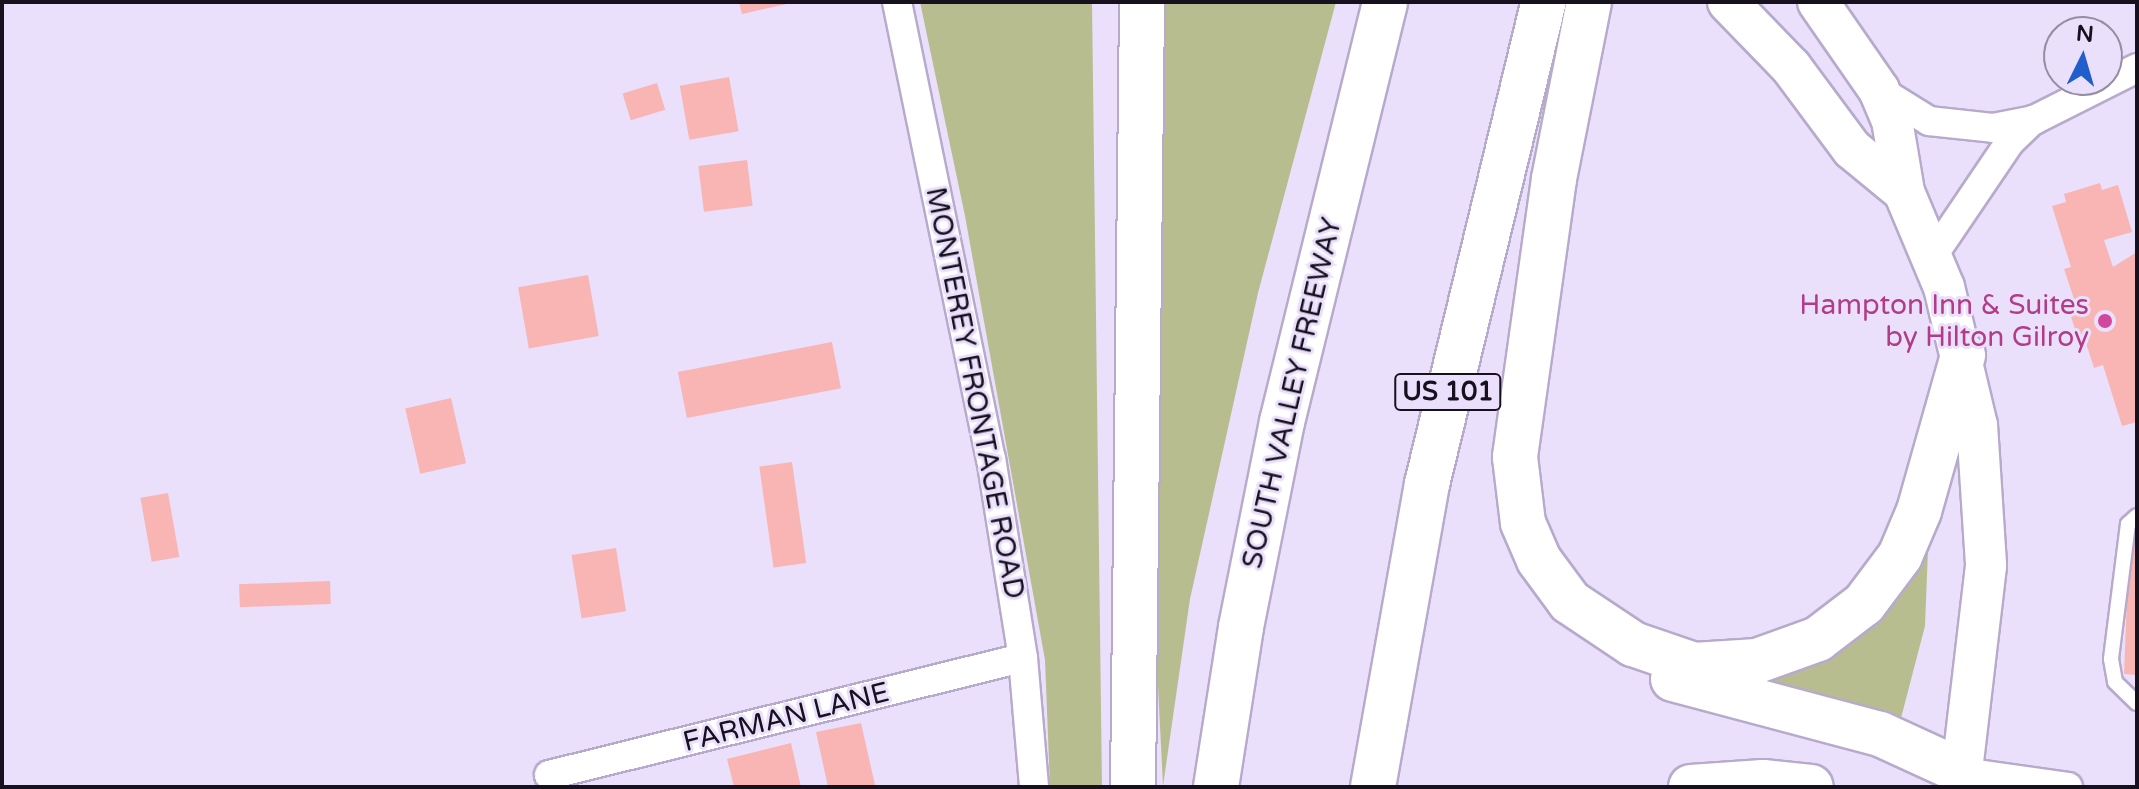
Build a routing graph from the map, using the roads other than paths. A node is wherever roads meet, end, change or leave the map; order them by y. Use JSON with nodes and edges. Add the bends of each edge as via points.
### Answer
{"nodes":[{"id":1,"x":897,"y":2,"type":"edge"},
{"id":2,"x":1142,"y":2,"type":"edge"},
{"id":3,"x":1385,"y":2,"type":"edge"},
{"id":4,"x":1544,"y":2,"type":"edge"},
{"id":5,"x":1589,"y":2,"type":"edge"},
{"id":6,"x":1728,"y":2,"type":"edge"},
{"id":7,"x":1818,"y":2,"type":"edge"},
{"id":8,"x":2137,"y":68,"type":"edge"},
{"id":9,"x":1879,"y":90,"type":"junction"},
{"id":10,"x":2034,"y":120,"type":"junction"},
{"id":11,"x":1904,"y":192,"type":"junction"},
{"id":12,"x":1932,"y":257,"type":"junction"},
{"id":13,"x":1963,"y":355,"type":"junction"},
{"id":14,"x":2137,"y":516,"type":"edge"},
{"id":15,"x":1558,"y":589,"type":"junction"},
{"id":16,"x":1023,"y":658,"type":"junction"},
{"id":17,"x":2137,"y":703,"type":"edge"},
{"id":18,"x":549,"y":775,"type":"dead end"},
{"id":19,"x":1950,"y":782,"type":"edge"},
{"id":20,"x":1034,"y":787,"type":"edge"},
{"id":21,"x":1133,"y":787,"type":"edge"},
{"id":22,"x":1216,"y":787,"type":"edge"},
{"id":23,"x":1373,"y":787,"type":"edge"},
{"id":24,"x":1691,"y":787,"type":"edge"},
{"id":25,"x":1811,"y":787,"type":"edge"},
{"id":26,"x":2068,"y":787,"type":"edge"}],
"edges":[{"from":1,"to":16,"type":"street","name":"MONTEREY FRONTAGE ROAD","via":[[991,458]]},
{"from":2,"to":21,"type":"highway"},
{"from":3,"to":22,"type":"highway","name":"SOUTH VALLEY FREEWAY","via":[[1279,436]]},
{"from":4,"to":23,"type":"highway","number":"US 101","via":[[1427,484]]},
{"from":5,"to":15,"type":"highway","via":[[1554,179],[1515,457],[1523,523]]},
{"from":6,"to":11,"type":"main road","via":[[1791,67],[1852,149]]},
{"from":7,"to":9,"type":"main road"},
{"from":8,"to":10,"type":"street"},
{"from":9,"to":10,"type":"street","via":[[1913,114],[1944,125],[1993,128]]},
{"from":9,"to":11,"type":"main road","via":[[1896,133]]},
{"from":10,"to":12,"type":"street","via":[[2010,142]]},
{"from":11,"to":12,"type":"main road"},
{"from":12,"to":13,"type":"main road"},
{"from":13,"to":15,"type":"highway","via":[[1919,511],[1900,556],[1871,597],[1818,639],[1757,661],[1694,665],[1616,635],[1583,614]]},
{"from":13,"to":19,"type":"main road","via":[[1981,459],[1986,566]]},
{"from":14,"to":17,"type":"lane","via":[[2128,524],[2111,659],[2115,682]]},
{"from":15,"to":19,"type":"highway","via":[[1593,632],[1647,668],[1880,734]]},
{"from":16,"to":18,"type":"street","name":"FARMAN LANE"},
{"from":16,"to":20,"type":"street","name":"MONTEREY FRONTAGE ROAD"},
{"from":19,"to":26,"type":"street"},
{"from":24,"to":25,"type":"highway","via":[[1763,782]]}]}
